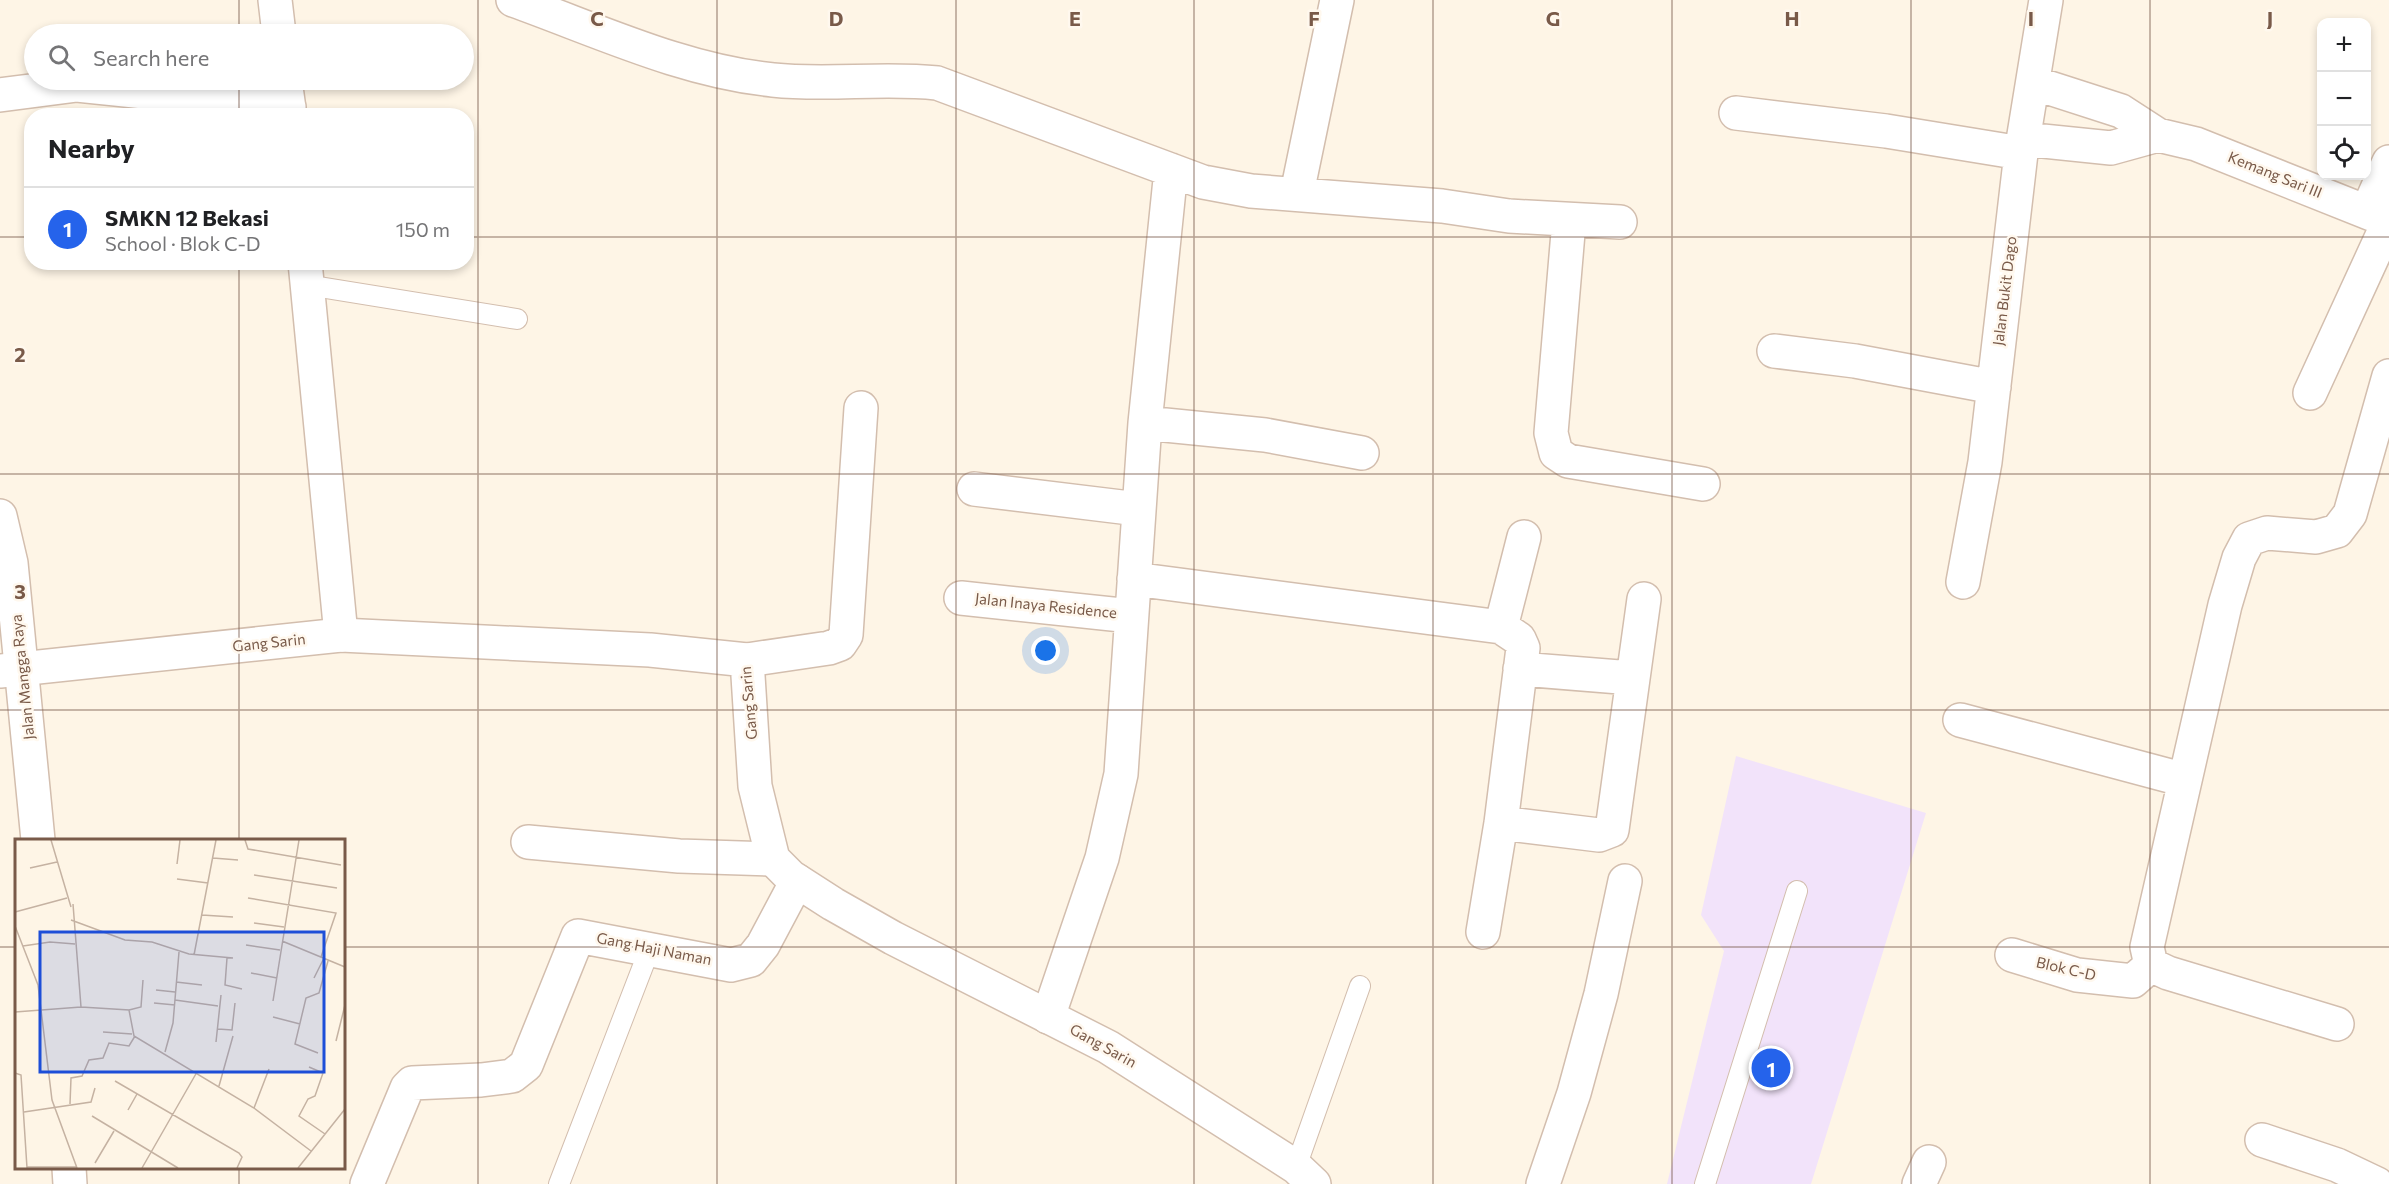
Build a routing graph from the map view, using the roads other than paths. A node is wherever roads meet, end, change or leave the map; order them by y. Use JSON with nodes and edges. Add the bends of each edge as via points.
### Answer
{"nodes":[{"id":1,"x":275,"y":0,"type":"edge"},
{"id":2,"x":513,"y":0,"type":"edge"},
{"id":3,"x":1337,"y":0,"type":"edge"},
{"id":4,"x":2046,"y":0,"type":"edge"},
{"id":5,"x":278,"y":24,"type":"edge"},
{"id":6,"x":2034,"y":82,"type":"junction"},
{"id":7,"x":38,"y":90,"type":"edge"},
{"id":8,"x":147,"y":90,"type":"edge"},
{"id":9,"x":0,"y":95,"type":"edge"},
{"id":10,"x":288,"y":100,"type":"edge"},
{"id":11,"x":1736,"y":113,"type":"dead end"},
{"id":12,"x":2158,"y":135,"type":"junction"},
{"id":13,"x":2023,"y":146,"type":"junction"},
{"id":14,"x":2389,"y":162,"type":"edge"},
{"id":15,"x":1171,"y":170,"type":"junction"},
{"id":16,"x":1297,"y":193,"type":"junction"},
{"id":17,"x":2382,"y":218,"type":"edge"},
{"id":18,"x":1569,"y":221,"type":"junction"},
{"id":19,"x":1620,"y":222,"type":"dead end"},
{"id":20,"x":306,"y":274,"type":"edge"},
{"id":21,"x":516,"y":319,"type":"dead end"},
{"id":22,"x":1774,"y":351,"type":"dead end"},
{"id":23,"x":2389,"y":376,"type":"edge"},
{"id":24,"x":1994,"y":387,"type":"junction"},
{"id":25,"x":2310,"y":393,"type":"dead end"},
{"id":26,"x":861,"y":408,"type":"dead end"},
{"id":27,"x":1145,"y":423,"type":"junction"},
{"id":28,"x":1362,"y":453,"type":"dead end"},
{"id":29,"x":1703,"y":484,"type":"dead end"},
{"id":30,"x":974,"y":489,"type":"dead end"},
{"id":31,"x":1138,"y":509,"type":"junction"},
{"id":32,"x":0,"y":516,"type":"edge"},
{"id":33,"x":1524,"y":537,"type":"dead end"},
{"id":34,"x":1134,"y":579,"type":"junction"},
{"id":35,"x":1963,"y":582,"type":"dead end"},
{"id":36,"x":961,"y":598,"type":"dead end"},
{"id":37,"x":1644,"y":599,"type":"dead end"},
{"id":38,"x":1131,"y":616,"type":"junction"},
{"id":39,"x":1501,"y":627,"type":"junction"},
{"id":40,"x":341,"y":635,"type":"junction"},
{"id":41,"x":747,"y":660,"type":"junction"},
{"id":42,"x":1520,"y":669,"type":"junction"},
{"id":43,"x":12,"y":670,"type":"edge"},
{"id":44,"x":1632,"y":678,"type":"junction"},
{"id":45,"x":1960,"y":720,"type":"dead end"},
{"id":46,"x":2185,"y":780,"type":"junction"},
{"id":47,"x":1502,"y":823,"type":"junction"},
{"id":48,"x":38,"y":839,"type":"edge"},
{"id":49,"x":528,"y":842,"type":"dead end"},
{"id":50,"x":773,"y":859,"type":"junction"},
{"id":51,"x":797,"y":881,"type":"junction"},
{"id":52,"x":1625,"y":881,"type":"dead end"},
{"id":53,"x":1797,"y":891,"type":"dead end"},
{"id":54,"x":1483,"y":932,"type":"dead end"},
{"id":55,"x":650,"y":948,"type":"junction"},
{"id":56,"x":2012,"y":956,"type":"dead end"},
{"id":57,"x":2151,"y":965,"type":"junction"},
{"id":58,"x":1360,"y":986,"type":"dead end"},
{"id":59,"x":1048,"y":1017,"type":"junction"},
{"id":60,"x":2337,"y":1024,"type":"dead end"},
{"id":61,"x":2262,"y":1140,"type":"dead end"},
{"id":62,"x":69,"y":1169,"type":"edge"},
{"id":63,"x":1305,"y":1176,"type":"edge"},
{"id":64,"x":70,"y":1184,"type":"edge"},
{"id":65,"x":367,"y":1184,"type":"edge"},
{"id":66,"x":559,"y":1184,"type":"edge"},
{"id":67,"x":1543,"y":1184,"type":"edge"},
{"id":68,"x":1705,"y":1184,"type":"edge"},
{"id":69,"x":2377,"y":1184,"type":"edge"}],
"edges":[{"from":1,"to":5,"type":"street"},
{"from":2,"to":15,"type":"street","via":[[712,71],[775,81],[937,83]]},
{"from":3,"to":16,"type":"street"},
{"from":4,"to":6,"type":"street","name":"Jalan Bukit Dago"},
{"from":6,"to":12,"type":"street","name":"Kemang Sari III","via":[[2121,111]]},
{"from":6,"to":13,"type":"street","name":"Jalan Bukit Dago"},
{"from":7,"to":9,"type":"street"},
{"from":8,"to":10,"type":"street"},
{"from":11,"to":13,"type":"street","name":"Kemang Sari III"},
{"from":12,"to":13,"type":"street","name":"Kemang Sari III","via":[[2111,148]]},
{"from":12,"to":17,"type":"street","name":"Kemang Sari III","via":[[2196,144]]},
{"from":13,"to":24,"type":"street","name":"Jalan Bukit Dago"},
{"from":14,"to":17,"type":"street"},
{"from":15,"to":16,"type":"street","via":[[1212,184]]},
{"from":15,"to":27,"type":"street"},
{"from":16,"to":18,"type":"street"},
{"from":17,"to":25,"type":"street"},
{"from":18,"to":19,"type":"street"},
{"from":18,"to":29,"type":"street","via":[[1551,433],[1556,453],[1568,460]]},
{"from":20,"to":21,"type":"lane"},
{"from":20,"to":40,"type":"street"},
{"from":22,"to":24,"type":"street","via":[[1855,361]]},
{"from":23,"to":46,"type":"street","via":[[2350,514],[2337,531],[2316,537],[2266,532],[2249,539],[2244,548],[2225,605]]},
{"from":24,"to":35,"type":"street","name":"Jalan Bukit Dago"},
{"from":26,"to":41,"type":"street","via":[[846,635],[840,644],[830,648]]},
{"from":27,"to":28,"type":"street","via":[[1265,435]]},
{"from":27,"to":31,"type":"street"},
{"from":30,"to":31,"type":"street"},
{"from":31,"to":34,"type":"street"},
{"from":32,"to":43,"type":"street","name":"Jalan Mangga Raya","via":[[11,563]]},
{"from":33,"to":39,"type":"street"},
{"from":34,"to":38,"type":"street"},
{"from":34,"to":39,"type":"street"},
{"from":36,"to":38,"type":"street","name":"Jalan Inaya Residence"},
{"from":37,"to":44,"type":"street"},
{"from":38,"to":59,"type":"street","via":[[1121,774],[1102,858]]},
{"from":39,"to":42,"type":"street","via":[[1519,639],[1523,648]]},
{"from":40,"to":41,"type":"street","name":"Gang Sarin","via":[[650,650]]},
{"from":40,"to":43,"type":"street","name":"Gang Sarin"},
{"from":41,"to":50,"type":"street","name":"Gang Sarin","via":[[755,786]]},
{"from":42,"to":44,"type":"street"},
{"from":42,"to":47,"type":"street"},
{"from":43,"to":48,"type":"street","name":"Jalan Mangga Raya"},
{"from":44,"to":47,"type":"street","via":[[1612,831],[1599,835]]},
{"from":45,"to":46,"type":"street"},
{"from":46,"to":57,"type":"street","via":[[2147,947]]},
{"from":47,"to":54,"type":"street"},
{"from":49,"to":50,"type":"street","via":[[679,856]]},
{"from":50,"to":51,"type":"street","name":"Gang Sarin"},
{"from":51,"to":55,"type":"street","name":"Gang Haji Naman","via":[[751,960],[731,965]]},
{"from":51,"to":59,"type":"street","name":"Gang Sarin","via":[[894,938]]},
{"from":52,"to":67,"type":"street","via":[[1601,994],[1574,1093]]},
{"from":53,"to":68,"type":"lane"},
{"from":55,"to":65,"type":"street","name":"Gang Haji Naman","via":[[578,936],[526,1065],[512,1076],[412,1083]]},
{"from":55,"to":66,"type":"lane"},
{"from":56,"to":57,"type":"street","name":"Blok C-D","via":[[2078,975],[2133,981]]},
{"from":57,"to":60,"type":"street"},
{"from":58,"to":63,"type":"lane"},
{"from":59,"to":63,"type":"street","name":"Gang Sarin","via":[[1108,1047]]},
{"from":61,"to":69,"type":"street","via":[[2337,1165]]},
{"from":62,"to":64,"type":"street"}]}
